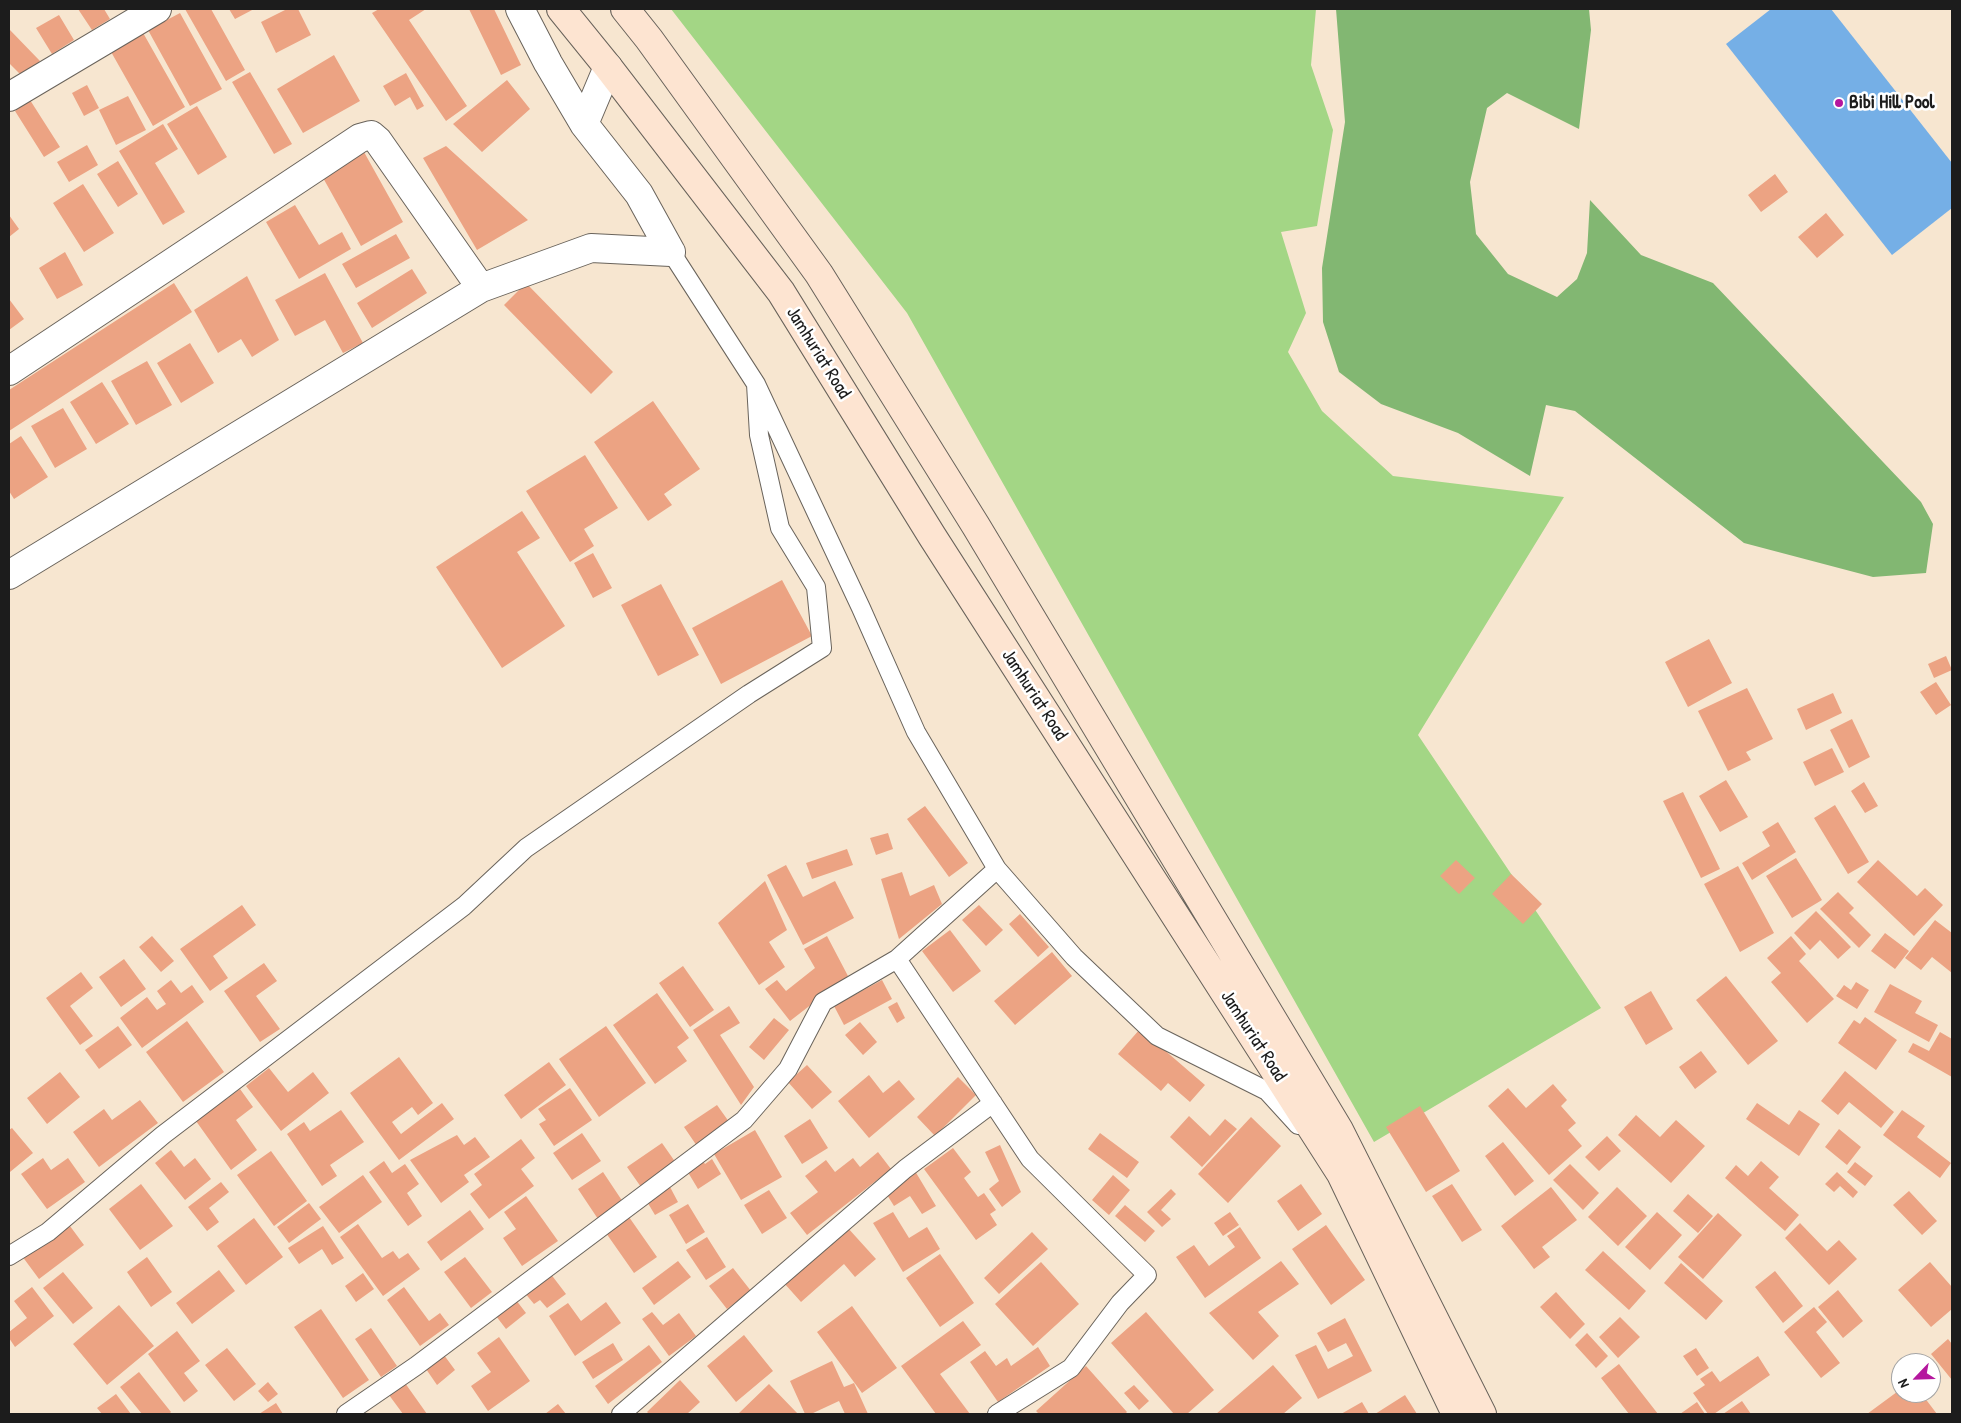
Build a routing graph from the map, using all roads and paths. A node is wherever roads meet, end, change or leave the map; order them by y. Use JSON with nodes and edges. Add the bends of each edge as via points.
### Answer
{"nodes":[{"id":1,"x":157,"y":9,"type":"edge"},
{"id":2,"x":520,"y":9,"type":"edge"},
{"id":3,"x":561,"y":9,"type":"edge"},
{"id":4,"x":624,"y":9,"type":"edge"},
{"id":5,"x":608,"y":67,"type":"junction"},
{"id":6,"x":9,"y":97,"type":"edge"},
{"id":7,"x":584,"y":124,"type":"junction"},
{"id":8,"x":671,"y":252,"type":"junction"},
{"id":9,"x":481,"y":288,"type":"junction"},
{"id":10,"x":9,"y":371,"type":"edge"},
{"id":11,"x":756,"y":384,"type":"junction"},
{"id":12,"x":9,"y":575,"type":"edge"},
{"id":13,"x":997,"y":869,"type":"junction"},
{"id":14,"x":896,"y":959,"type":"junction"},
{"id":15,"x":993,"y":1103,"type":"junction"},
{"id":16,"x":1341,"y":1174,"type":"junction"},
{"id":17,"x":9,"y":1256,"type":"edge"},
{"id":18,"x":346,"y":1414,"type":"edge"},
{"id":19,"x":621,"y":1414,"type":"edge"},
{"id":20,"x":996,"y":1414,"type":"edge"},
{"id":21,"x":1456,"y":1414,"type":"edge"},
{"id":22,"x":1482,"y":1414,"type":"edge"}],
"edges":[{"from":1,"to":6,"type":"street"},
{"from":2,"to":7,"type":"street"},
{"from":3,"to":5,"type":"main road","name":"Jamhuriat Road"},
{"from":4,"to":22,"type":"main road","name":"Jamhuriat Road","via":[[819,274],[976,526],[1339,1130]]},
{"from":5,"to":7,"type":"street"},
{"from":5,"to":16,"type":"main road","name":"Jamhuriat Road","via":[[781,292],[938,544]]},
{"from":7,"to":8,"type":"street","via":[[639,194]]},
{"from":8,"to":9,"type":"street","via":[[591,248]]},
{"from":8,"to":11,"type":"lane"},
{"from":9,"to":10,"type":"street","via":[[371,135],[360,138]]},
{"from":9,"to":12,"type":"street"},
{"from":11,"to":13,"type":"lane","via":[[862,608],[916,732]]},
{"from":11,"to":17,"type":"lane","via":[[759,435],[780,528],[816,587],[822,648],[748,694],[526,848],[464,906],[163,1135],[48,1232]]},
{"from":13,"to":14,"type":"lane"},
{"from":13,"to":16,"type":"lane","via":[[1074,956],[1157,1036],[1267,1091]]},
{"from":14,"to":15,"type":"lane"},
{"from":14,"to":18,"type":"lane","via":[[823,1002],[788,1069],[744,1120],[416,1366]]},
{"from":15,"to":19,"type":"lane","via":[[905,1169]]},
{"from":15,"to":20,"type":"lane","via":[[1030,1159],[1147,1275],[1120,1303],[1070,1368]]},
{"from":16,"to":21,"type":"main road","name":"Jamhuriat Road"}]}
